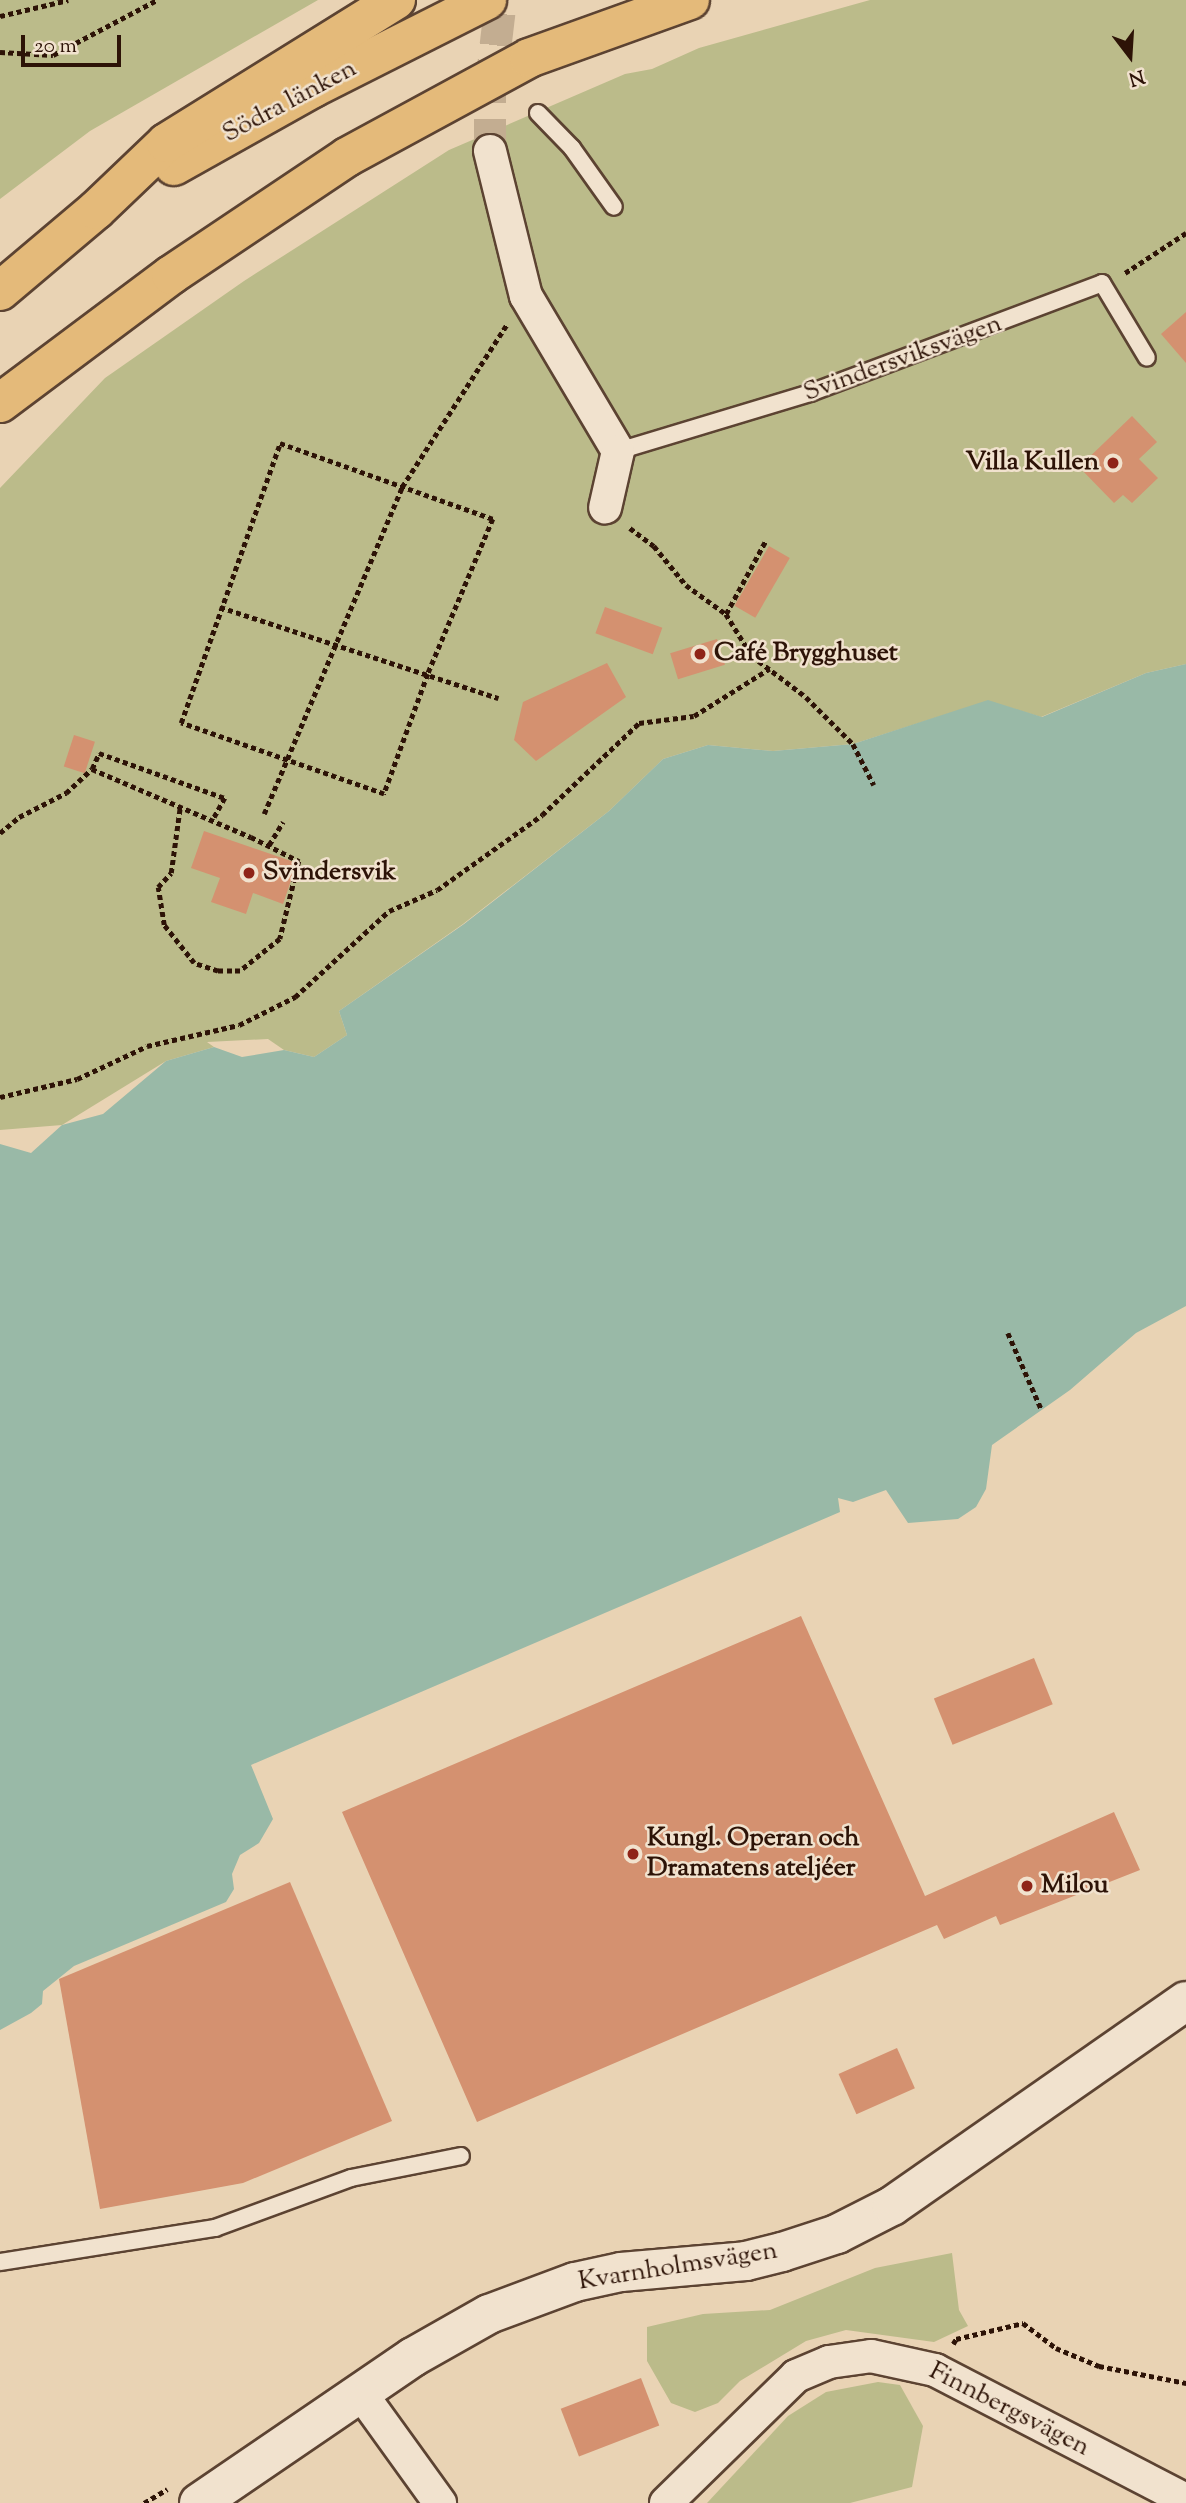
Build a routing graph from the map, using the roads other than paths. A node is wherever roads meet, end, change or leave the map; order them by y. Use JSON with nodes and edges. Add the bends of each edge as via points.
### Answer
{"nodes":[{"id":1,"x":396,"y":0,"type":"edge"},
{"id":2,"x":487,"y":0,"type":"edge"},
{"id":3,"x":690,"y":0,"type":"edge"},
{"id":4,"x":538,"y":113,"type":"dead end"},
{"id":5,"x":490,"y":151,"type":"tunnel mouth"},
{"id":6,"x":614,"y":207,"type":"dead end"},
{"id":7,"x":96,"y":210,"type":"junction"},
{"id":8,"x":0,"y":291,"type":"edge"},
{"id":9,"x":1147,"y":358,"type":"dead end"},
{"id":10,"x":0,"y":403,"type":"edge"},
{"id":11,"x":618,"y":451,"type":"junction"},
{"id":12,"x":604,"y":509,"type":"road end"},
{"id":13,"x":1186,"y":2001,"type":"edge"},
{"id":14,"x":461,"y":2156,"type":"dead end"},
{"id":15,"x":0,"y":2262,"type":"edge"},
{"id":16,"x":360,"y":2392,"type":"junction"},
{"id":17,"x":1186,"y":2500,"type":"edge"},
{"id":18,"x":199,"y":2503,"type":"edge"},
{"id":19,"x":440,"y":2503,"type":"edge"},
{"id":20,"x":666,"y":2503,"type":"edge"}],
"edges":[{"from":1,"to":7,"type":"highway","via":[[166,143]]},
{"from":2,"to":7,"type":"highway","name":"Södra länken","via":[[313,88]]},
{"from":3,"to":10,"type":"highway","via":[[529,58],[347,157],[171,275]]},
{"from":4,"to":6,"type":"lane","via":[[572,148]]},
{"from":5,"to":11,"type":"street","via":[[526,296]]},
{"from":7,"to":8,"type":"highway"},
{"from":9,"to":11,"type":"lane","name":"Svindersviksvägen","via":[[1102,283],[810,393]]},
{"from":11,"to":12,"type":"street"},
{"from":13,"to":16,"type":"street","name":"Kvarnholmsvägen","via":[[892,2206],[837,2234],[746,2261],[621,2272],[575,2282],[489,2314]]},
{"from":14,"to":15,"type":"lane","via":[[351,2178],[215,2228]]},
{"from":16,"to":18,"type":"street","name":"Kvarnholmsvägen"},
{"from":16,"to":19,"type":"street"},
{"from":17,"to":20,"type":"street","name":"Finnbergsvägen","via":[[934,2370],[871,2356],[829,2362],[796,2376]]}]}
